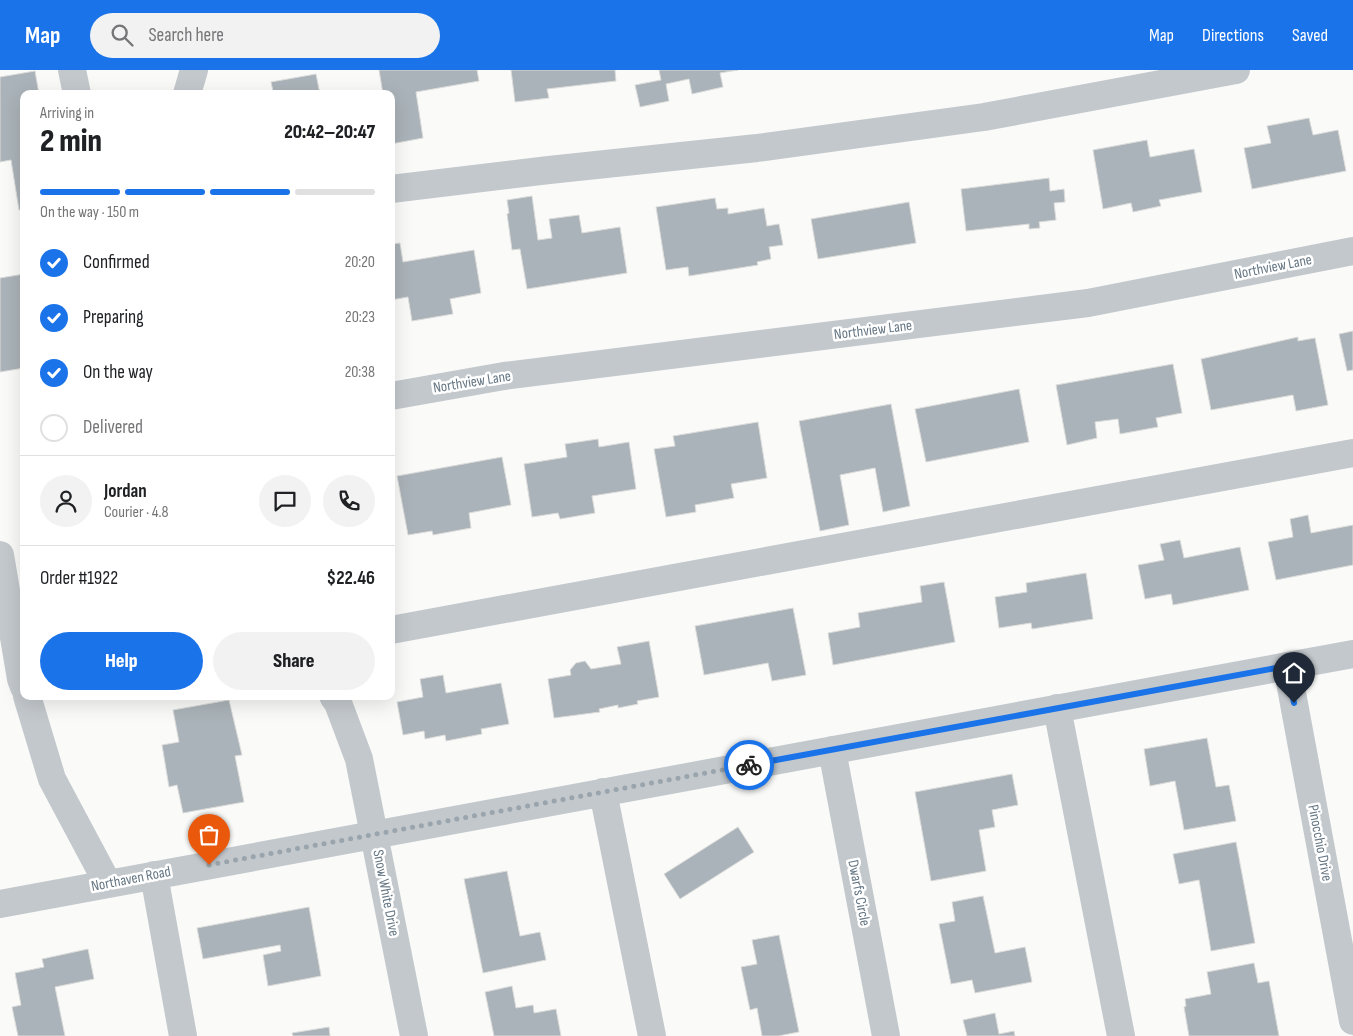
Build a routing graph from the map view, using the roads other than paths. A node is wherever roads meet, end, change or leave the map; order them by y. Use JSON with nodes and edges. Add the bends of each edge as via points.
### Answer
{"nodes":[{"id":1,"x":72,"y":70,"type":"edge"},
{"id":2,"x":194,"y":70,"type":"edge"},
{"id":3,"x":1236,"y":70,"type":"edge"},
{"id":4,"x":76,"y":90,"type":"edge"},
{"id":5,"x":188,"y":90,"type":"edge"},
{"id":6,"x":395,"y":189,"type":"edge"},
{"id":7,"x":1353,"y":251,"type":"edge"},
{"id":8,"x":395,"y":395,"type":"edge"},
{"id":9,"x":1353,"y":453,"type":"edge"},
{"id":10,"x":0,"y":555,"type":"edge"},
{"id":11,"x":395,"y":629,"type":"edge"},
{"id":12,"x":1353,"y":654,"type":"edge"},
{"id":13,"x":1287,"y":666,"type":"junction"},
{"id":14,"x":20,"y":673,"type":"edge"},
{"id":15,"x":27,"y":700,"type":"edge"},
{"id":16,"x":336,"y":700,"type":"edge"},
{"id":17,"x":1058,"y":708,"type":"junction"},
{"id":18,"x":832,"y":750,"type":"junction"},
{"id":19,"x":603,"y":792,"type":"junction"},
{"id":20,"x":375,"y":834,"type":"junction"},
{"id":21,"x":154,"y":875,"type":"junction"},
{"id":22,"x":108,"y":884,"type":"junction"},
{"id":23,"x":0,"y":904,"type":"edge"},
{"id":24,"x":1353,"y":1021,"type":"edge"},
{"id":25,"x":183,"y":1036,"type":"edge"},
{"id":26,"x":414,"y":1036,"type":"edge"},
{"id":27,"x":652,"y":1036,"type":"edge"},
{"id":28,"x":886,"y":1036,"type":"edge"},
{"id":29,"x":1121,"y":1036,"type":"edge"}],
"edges":[{"from":1,"to":4,"type":"street"},
{"from":2,"to":5,"type":"street"},
{"from":3,"to":6,"type":"street","via":[[984,116],[757,148]]},
{"from":7,"to":8,"type":"street","name":"Northview Lane","via":[[1088,303],[504,376]]},
{"from":9,"to":11,"type":"street"},
{"from":10,"to":14,"type":"street"},
{"from":12,"to":13,"type":"street","name":"Northaven Road"},
{"from":13,"to":17,"type":"street","name":"Northaven Road"},
{"from":13,"to":24,"type":"street","name":"Pinocchio Drive"},
{"from":15,"to":22,"type":"street","via":[[52,779]]},
{"from":16,"to":20,"type":"street","name":"Snow White Drive","via":[[359,759]]},
{"from":17,"to":18,"type":"street","name":"Northaven Road"},
{"from":17,"to":29,"type":"street"},
{"from":18,"to":19,"type":"street","name":"Northaven Road"},
{"from":18,"to":28,"type":"street","name":"Dwarfs Circle"},
{"from":19,"to":20,"type":"street","name":"Northaven Road"},
{"from":19,"to":27,"type":"street"},
{"from":20,"to":21,"type":"street","name":"Northaven Road"},
{"from":20,"to":26,"type":"street","name":"Snow White Drive"},
{"from":21,"to":22,"type":"street","name":"Northaven Road"},
{"from":21,"to":25,"type":"street"},
{"from":22,"to":23,"type":"street","name":"Northaven Road"}]}
